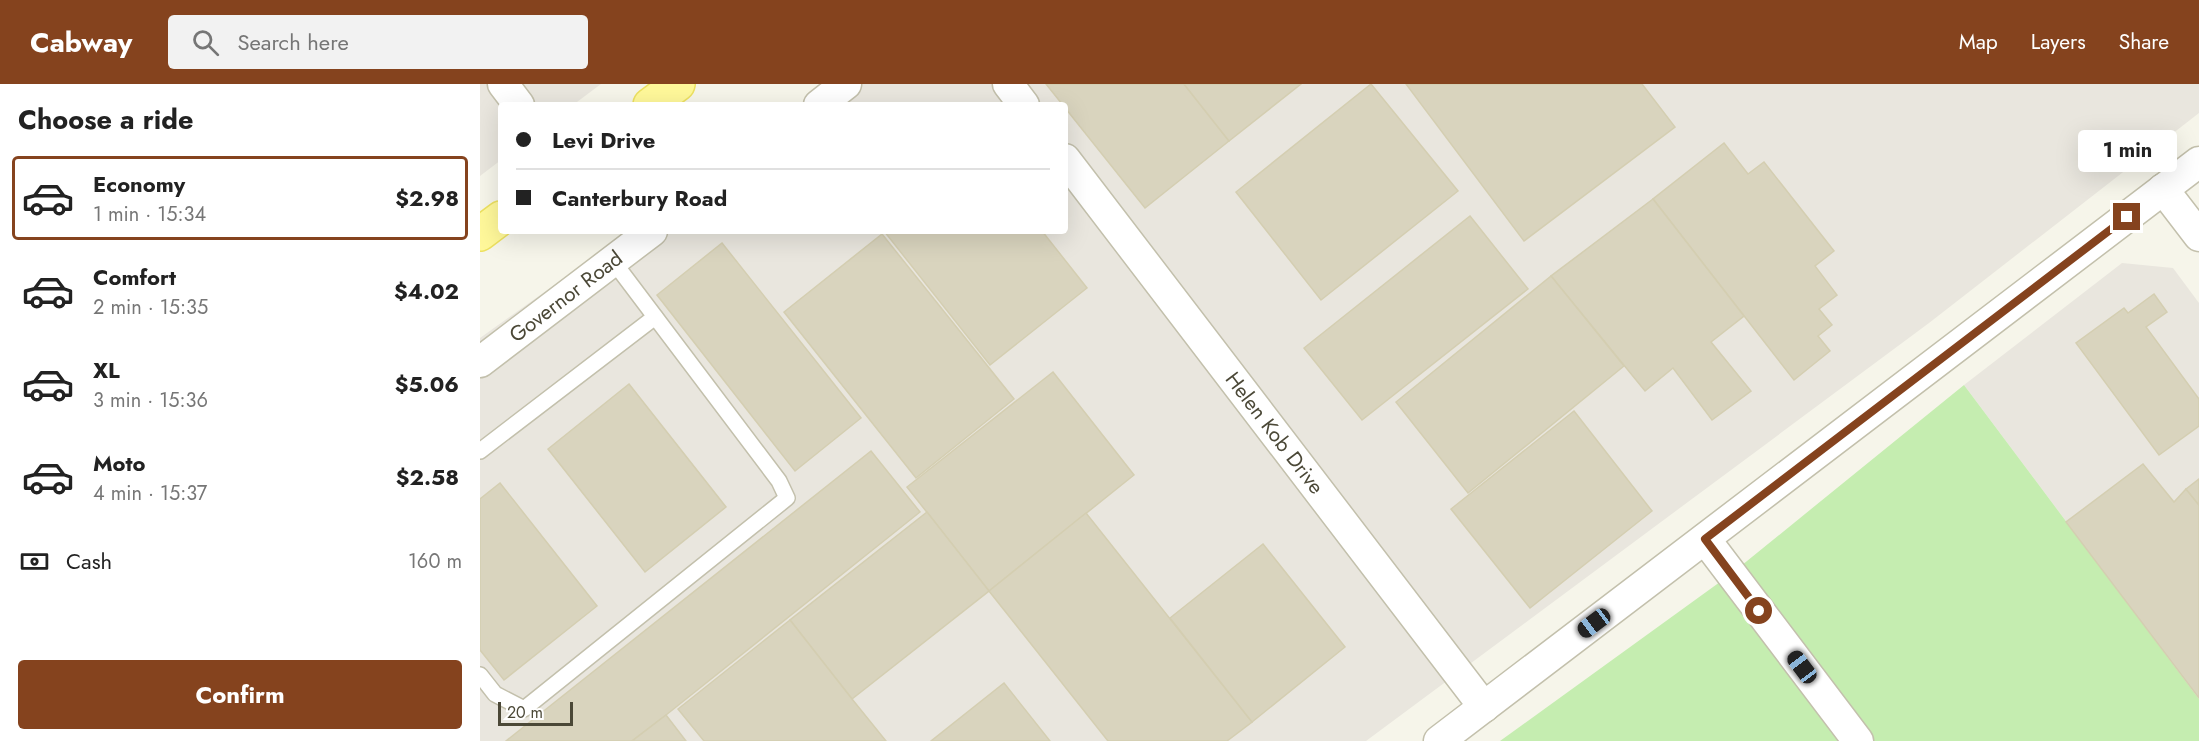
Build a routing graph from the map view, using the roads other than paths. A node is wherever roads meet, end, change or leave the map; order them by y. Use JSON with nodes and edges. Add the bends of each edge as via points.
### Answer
{"nodes":[{"id":1,"x":503,"y":84,"type":"edge"},
{"id":2,"x":678,"y":84,"type":"edge"},
{"id":3,"x":846,"y":84,"type":"edge"},
{"id":4,"x":1008,"y":84,"type":"edge"},
{"id":5,"x":517,"y":102,"type":"edge"},
{"id":6,"x":654,"y":102,"type":"edge"},
{"id":7,"x":823,"y":102,"type":"edge"},
{"id":8,"x":1022,"y":102,"type":"edge"},
{"id":9,"x":2199,"y":162,"type":"edge"},
{"id":10,"x":1068,"y":163,"type":"edge"},
{"id":11,"x":2163,"y":189,"type":"junction"},
{"id":12,"x":498,"y":220,"type":"edge"},
{"id":13,"x":480,"y":234,"type":"edge"},
{"id":14,"x":648,"y":234,"type":"edge"},
{"id":15,"x":2199,"y":236,"type":"edge"},
{"id":16,"x":613,"y":261,"type":"junction"},
{"id":17,"x":655,"y":316,"type":"junction"},
{"id":18,"x":480,"y":362,"type":"edge"},
{"id":19,"x":480,"y":451,"type":"edge"},
{"id":20,"x":1705,"y":539,"type":"junction"},
{"id":21,"x":480,"y":675,"type":"edge"},
{"id":22,"x":1484,"y":706,"type":"junction"},
{"id":23,"x":1438,"y":741,"type":"edge"},
{"id":24,"x":1858,"y":741,"type":"edge"}],
"edges":[{"from":1,"to":5,"type":"street"},
{"from":2,"to":6,"type":"main road"},
{"from":3,"to":7,"type":"street"},
{"from":4,"to":8,"type":"street"},
{"from":9,"to":11,"type":"street"},
{"from":10,"to":22,"type":"street","name":"Helen Kob Drive"},
{"from":11,"to":15,"type":"street"},
{"from":11,"to":20,"type":"street"},
{"from":12,"to":13,"type":"main road"},
{"from":14,"to":16,"type":"street","name":"Governor Road"},
{"from":16,"to":17,"type":"lane"},
{"from":16,"to":18,"type":"street","name":"Governor Road"},
{"from":17,"to":19,"type":"lane"},
{"from":17,"to":21,"type":"lane","via":[[779,481],[787,498],[524,709],[495,694]]},
{"from":20,"to":22,"type":"street"},
{"from":20,"to":24,"type":"street"},
{"from":22,"to":23,"type":"street"}]}
